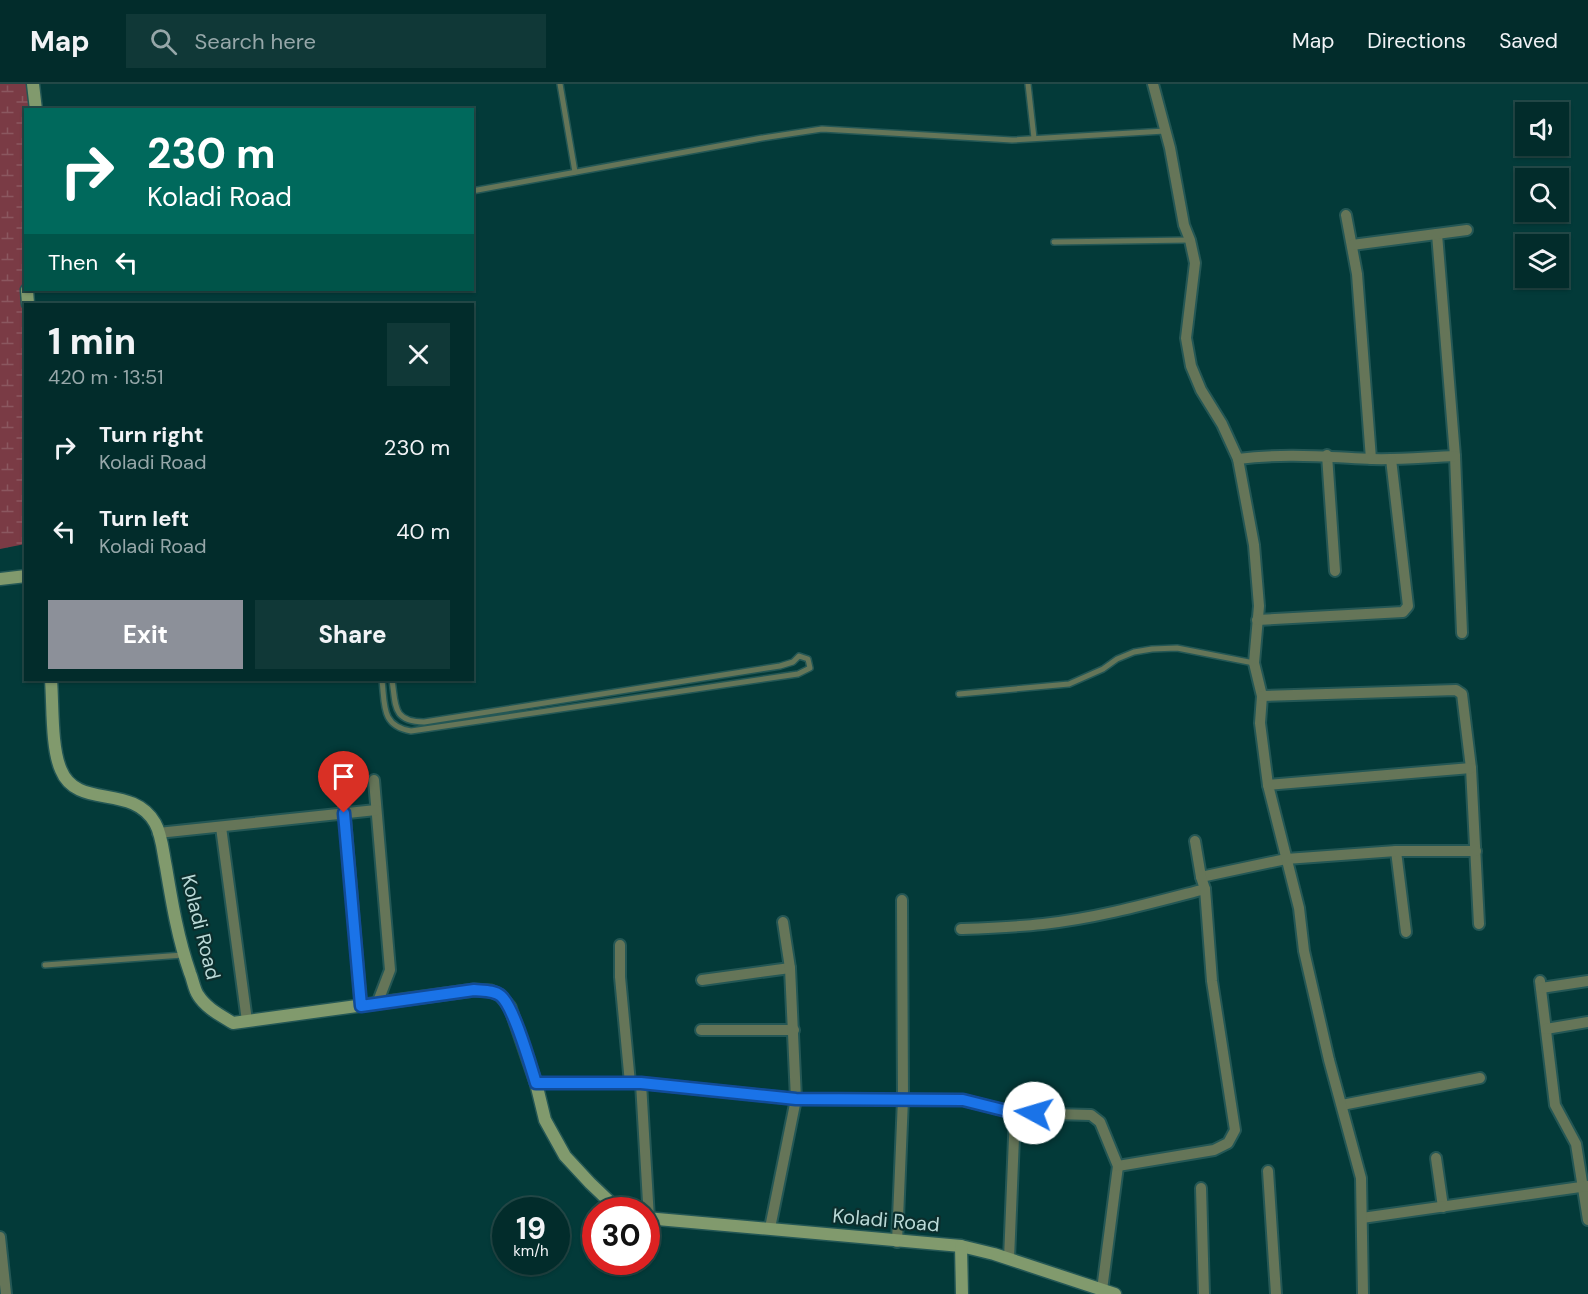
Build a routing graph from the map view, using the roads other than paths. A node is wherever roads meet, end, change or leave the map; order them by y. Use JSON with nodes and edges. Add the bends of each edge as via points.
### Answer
{"nodes":[{"id":1,"x":33,"y":84,"type":"edge"},
{"id":2,"x":560,"y":84,"type":"edge"},
{"id":3,"x":1028,"y":84,"type":"edge"},
{"id":4,"x":1153,"y":84,"type":"edge"},
{"id":5,"x":36,"y":108,"type":"edge"},
{"id":6,"x":1165,"y":131,"type":"junction"},
{"id":7,"x":1034,"y":138,"type":"junction"},
{"id":8,"x":575,"y":172,"type":"junction"},
{"id":9,"x":474,"y":192,"type":"edge"},
{"id":10,"x":1346,"y":215,"type":"dead end"},
{"id":11,"x":1467,"y":230,"type":"dead end"},
{"id":12,"x":1437,"y":234,"type":"junction"},
{"id":13,"x":1190,"y":240,"type":"junction"},
{"id":14,"x":1054,"y":242,"type":"dead end"},
{"id":15,"x":1352,"y":246,"type":"junction"},
{"id":16,"x":1327,"y":455,"type":"junction"},
{"id":17,"x":1455,"y":456,"type":"junction"},
{"id":18,"x":1239,"y":459,"type":"junction"},
{"id":19,"x":1371,"y":459,"type":"junction"},
{"id":20,"x":1390,"y":459,"type":"junction"},
{"id":21,"x":1335,"y":571,"type":"dead end"},
{"id":22,"x":24,"y":576,"type":"edge"},
{"id":23,"x":0,"y":579,"type":"edge"},
{"id":24,"x":1257,"y":620,"type":"junction"},
{"id":25,"x":1462,"y":633,"type":"dead end"},
{"id":26,"x":1254,"y":663,"type":"junction"},
{"id":27,"x":51,"y":681,"type":"edge"},
{"id":28,"x":382,"y":681,"type":"edge"},
{"id":29,"x":392,"y":681,"type":"edge"},
{"id":30,"x":959,"y":694,"type":"dead end"},
{"id":31,"x":1263,"y":696,"type":"junction"},
{"id":32,"x":1471,"y":768,"type":"junction"},
{"id":33,"x":374,"y":780,"type":"dead end"},
{"id":34,"x":342,"y":783,"type":"dead end"},
{"id":35,"x":1268,"y":785,"type":"junction"},
{"id":36,"x":376,"y":810,"type":"junction"},
{"id":37,"x":344,"y":813,"type":"junction"},
{"id":38,"x":221,"y":826,"type":"junction"},
{"id":39,"x":158,"y":833,"type":"junction"},
{"id":40,"x":1195,"y":841,"type":"dead end"},
{"id":41,"x":1396,"y":851,"type":"junction"},
{"id":42,"x":1476,"y":851,"type":"junction"},
{"id":43,"x":1286,"y":859,"type":"junction"},
{"id":44,"x":1201,"y":877,"type":"junction"},
{"id":45,"x":1205,"y":889,"type":"junction"},
{"id":46,"x":902,"y":900,"type":"dead end"},
{"id":47,"x":783,"y":922,"type":"dead end"},
{"id":48,"x":1479,"y":924,"type":"dead end"},
{"id":49,"x":961,"y":929,"type":"dead end"},
{"id":50,"x":1406,"y":932,"type":"dead end"},
{"id":51,"x":620,"y":945,"type":"dead end"},
{"id":52,"x":184,"y":954,"type":"junction"},
{"id":53,"x":45,"y":965,"type":"dead end"},
{"id":54,"x":790,"y":968,"type":"junction"},
{"id":55,"x":702,"y":980,"type":"dead end"},
{"id":56,"x":1588,"y":981,"type":"edge"},
{"id":57,"x":377,"y":1004,"type":"junction"},
{"id":58,"x":361,"y":1006,"type":"junction"},
{"id":59,"x":247,"y":1021,"type":"junction"},
{"id":60,"x":1588,"y":1022,"type":"edge"},
{"id":61,"x":1546,"y":1029,"type":"junction"},
{"id":62,"x":701,"y":1030,"type":"dead end"},
{"id":63,"x":794,"y":1030,"type":"junction"},
{"id":64,"x":1480,"y":1078,"type":"dead end"},
{"id":65,"x":536,"y":1083,"type":"junction"},
{"id":66,"x":635,"y":1083,"type":"junction"},
{"id":67,"x":796,"y":1099,"type":"junction"},
{"id":68,"x":903,"y":1099,"type":"junction"},
{"id":69,"x":1342,"y":1105,"type":"junction"},
{"id":70,"x":1015,"y":1113,"type":"junction"},
{"id":71,"x":1436,"y":1158,"type":"dead end"},
{"id":72,"x":1118,"y":1166,"type":"junction"},
{"id":73,"x":1268,"y":1171,"type":"dead end"},
{"id":74,"x":1585,"y":1187,"type":"edge"},
{"id":75,"x":1201,"y":1188,"type":"dead end"},
{"id":76,"x":605,"y":1197,"type":"edge"},
{"id":77,"x":646,"y":1197,"type":"edge"},
{"id":78,"x":1443,"y":1207,"type":"junction"},
{"id":79,"x":1362,"y":1218,"type":"junction"},
{"id":80,"x":660,"y":1219,"type":"edge"},
{"id":81,"x":1588,"y":1220,"type":"edge"},
{"id":82,"x":770,"y":1228,"type":"junction"},
{"id":83,"x":0,"y":1237,"type":"edge"},
{"id":84,"x":897,"y":1242,"type":"junction"},
{"id":85,"x":961,"y":1246,"type":"junction"},
{"id":86,"x":1009,"y":1259,"type":"junction"},
{"id":87,"x":1102,"y":1290,"type":"junction"},
{"id":88,"x":6,"y":1294,"type":"edge"},
{"id":89,"x":962,"y":1294,"type":"edge"},
{"id":90,"x":1115,"y":1294,"type":"edge"},
{"id":91,"x":1204,"y":1294,"type":"edge"},
{"id":92,"x":1276,"y":1294,"type":"edge"},
{"id":93,"x":1363,"y":1294,"type":"edge"}],
"edges":[{"from":1,"to":5,"type":"street"},
{"from":2,"to":8,"type":"lane"},
{"from":3,"to":7,"type":"lane"},
{"from":4,"to":6,"type":"street"},
{"from":6,"to":7,"type":"lane"},
{"from":6,"to":13,"type":"street"},
{"from":7,"to":8,"type":"lane","via":[[822,129]]},
{"from":8,"to":9,"type":"lane"},
{"from":10,"to":15,"type":"street"},
{"from":11,"to":12,"type":"street"},
{"from":12,"to":15,"type":"street"},
{"from":12,"to":17,"type":"street"},
{"from":13,"to":14,"type":"lane"},
{"from":13,"to":18,"type":"street","via":[[1195,263],[1186,338],[1191,366]]},
{"from":15,"to":19,"type":"street"},
{"from":16,"to":18,"type":"street"},
{"from":16,"to":19,"type":"street"},
{"from":16,"to":21,"type":"street"},
{"from":17,"to":20,"type":"street"},
{"from":17,"to":25,"type":"street"},
{"from":18,"to":24,"type":"street","via":[[1254,545]]},
{"from":19,"to":20,"type":"street"},
{"from":20,"to":24,"type":"street","via":[[1407,606],[1403,612]]},
{"from":22,"to":23,"type":"street"},
{"from":24,"to":26,"type":"street"},
{"from":26,"to":30,"type":"lane","via":[[1177,648],[1152,649],[1117,659],[1069,684]]},
{"from":26,"to":31,"type":"street"},
{"from":27,"to":39,"type":"street","name":"Koladi Road","via":[[60,770],[70,785],[87,794],[124,799],[142,808]]},
{"from":28,"to":29,"type":"lane","via":[[389,720],[394,726],[411,731],[798,674],[806,672],[810,663],[799,656],[785,665],[424,722],[411,722],[398,712]]},
{"from":31,"to":32,"type":"street","via":[[1459,691],[1464,697]]},
{"from":31,"to":35,"type":"street","via":[[1260,723]]},
{"from":32,"to":35,"type":"street"},
{"from":32,"to":42,"type":"street"},
{"from":33,"to":36,"type":"street"},
{"from":34,"to":37,"type":"street"},
{"from":35,"to":43,"type":"street"},
{"from":36,"to":37,"type":"street"},
{"from":36,"to":57,"type":"street","via":[[390,970]]},
{"from":37,"to":38,"type":"street"},
{"from":37,"to":58,"type":"street"},
{"from":38,"to":39,"type":"street"},
{"from":38,"to":59,"type":"street"},
{"from":39,"to":52,"type":"street","name":"Koladi Road"},
{"from":40,"to":44,"type":"street"},
{"from":41,"to":42,"type":"street"},
{"from":41,"to":43,"type":"street"},
{"from":41,"to":50,"type":"street"},
{"from":42,"to":48,"type":"street"},
{"from":43,"to":44,"type":"street"},
{"from":43,"to":69,"type":"street"},
{"from":44,"to":45,"type":"street"},
{"from":45,"to":49,"type":"street","via":[[1073,920]]},
{"from":45,"to":72,"type":"street","via":[[1212,981],[1235,1130],[1228,1143],[1214,1150]]},
{"from":46,"to":68,"type":"street"},
{"from":47,"to":54,"type":"street"},
{"from":51,"to":66,"type":"street","via":[[620,976]]},
{"from":52,"to":53,"type":"lane"},
{"from":52,"to":59,"type":"street","name":"Koladi Road","via":[[197,994],[210,1010],[233,1023]]},
{"from":54,"to":55,"type":"street"},
{"from":54,"to":63,"type":"street"},
{"from":56,"to":61,"type":"street","via":[[1541,984]]},
{"from":57,"to":58,"type":"street","name":"Koladi Road"},
{"from":57,"to":65,"type":"street","name":"Koladi Road","via":[[474,990],[500,995],[510,1007]]},
{"from":58,"to":59,"type":"street","name":"Koladi Road"},
{"from":60,"to":61,"type":"street"},
{"from":61,"to":74,"type":"street","via":[[1555,1105],[1576,1144]]},
{"from":62,"to":63,"type":"street"},
{"from":63,"to":67,"type":"street"},
{"from":64,"to":69,"type":"street"},
{"from":65,"to":66,"type":"street"},
{"from":65,"to":76,"type":"street","name":"Koladi Road","via":[[546,1120],[565,1156]]},
{"from":66,"to":67,"type":"street"},
{"from":66,"to":77,"type":"street"},
{"from":67,"to":68,"type":"street"},
{"from":67,"to":82,"type":"street"},
{"from":68,"to":70,"type":"street","via":[[963,1100]]},
{"from":68,"to":84,"type":"street"},
{"from":69,"to":79,"type":"street","via":[[1361,1178]]},
{"from":70,"to":72,"type":"street","via":[[1091,1114],[1100,1122]]},
{"from":70,"to":86,"type":"street"},
{"from":71,"to":78,"type":"street"},
{"from":72,"to":87,"type":"street"},
{"from":73,"to":92,"type":"street"},
{"from":74,"to":78,"type":"street"},
{"from":74,"to":81,"type":"street"},
{"from":75,"to":91,"type":"street"},
{"from":78,"to":79,"type":"street"},
{"from":79,"to":93,"type":"street"},
{"from":80,"to":82,"type":"street","name":"Koladi Road"},
{"from":82,"to":84,"type":"street","name":"Koladi Road"},
{"from":83,"to":88,"type":"street"},
{"from":84,"to":85,"type":"street","name":"Koladi Road"},
{"from":85,"to":86,"type":"street","name":"Koladi Road"},
{"from":85,"to":89,"type":"street"},
{"from":86,"to":87,"type":"street","name":"Koladi Road"},
{"from":87,"to":90,"type":"street","name":"Koladi Road"}]}
